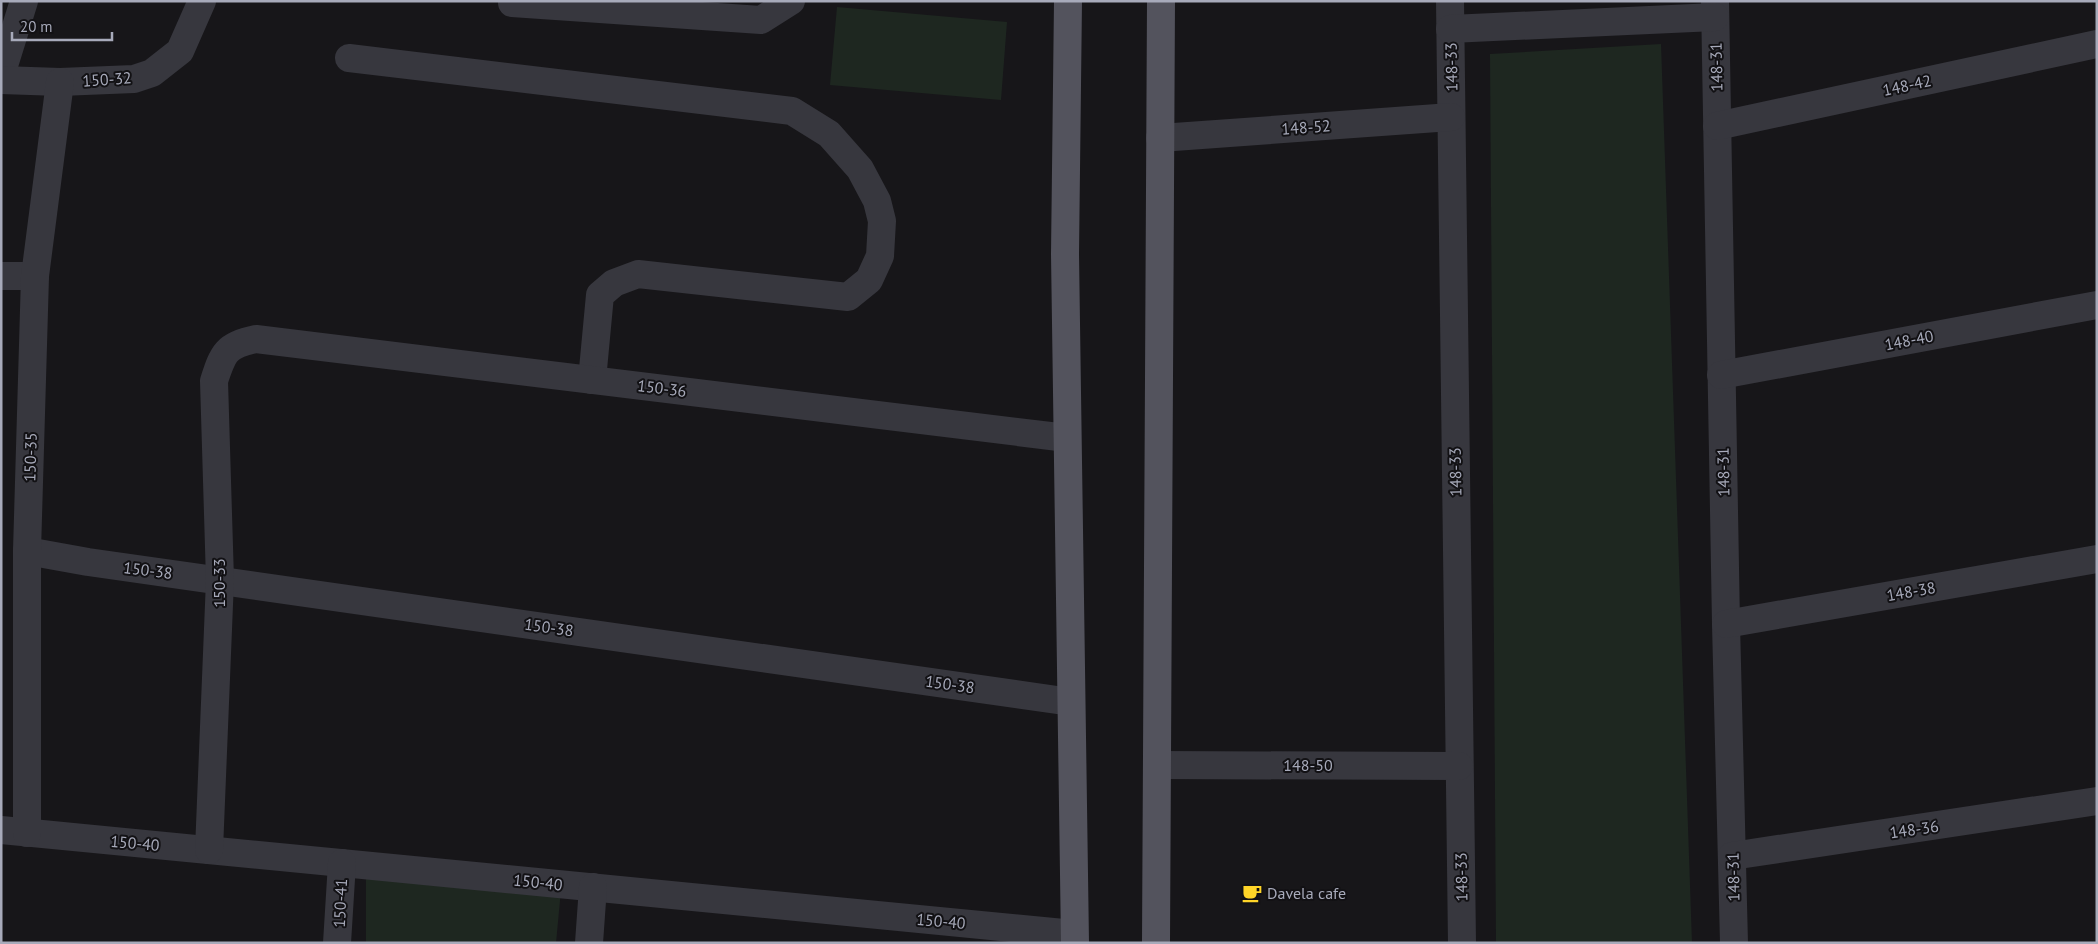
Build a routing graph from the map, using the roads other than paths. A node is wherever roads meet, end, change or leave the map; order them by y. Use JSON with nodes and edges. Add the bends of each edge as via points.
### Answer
{"nodes":[{"id":1,"x":24,"y":1,"type":"edge"},
{"id":2,"x":202,"y":1,"type":"edge"},
{"id":3,"x":792,"y":1,"type":"edge"},
{"id":4,"x":1068,"y":1,"type":"edge"},
{"id":5,"x":1161,"y":1,"type":"edge"},
{"id":6,"x":1450,"y":1,"type":"edge"},
{"id":7,"x":512,"y":2,"type":"edge"},
{"id":8,"x":1715,"y":9,"type":"edge"},
{"id":9,"x":1450,"y":29,"type":"junction"},
{"id":10,"x":2097,"y":44,"type":"edge"},
{"id":11,"x":349,"y":58,"type":"dead end"},
{"id":12,"x":1,"y":75,"type":"edge"},
{"id":13,"x":1,"y":80,"type":"edge"},
{"id":14,"x":60,"y":82,"type":"junction"},
{"id":15,"x":1451,"y":117,"type":"junction"},
{"id":16,"x":1717,"y":126,"type":"junction"},
{"id":17,"x":1160,"y":138,"type":"junction"},
{"id":18,"x":1,"y":276,"type":"edge"},
{"id":19,"x":35,"y":276,"type":"junction"},
{"id":20,"x":2097,"y":305,"type":"edge"},
{"id":21,"x":256,"y":339,"type":"joint"},
{"id":22,"x":1721,"y":375,"type":"junction"},
{"id":23,"x":592,"y":380,"type":"junction"},
{"id":24,"x":1067,"y":438,"type":"junction"},
{"id":25,"x":28,"y":551,"type":"junction"},
{"id":26,"x":2097,"y":559,"type":"edge"},
{"id":27,"x":220,"y":580,"type":"junction"},
{"id":28,"x":1726,"y":624,"type":"junction"},
{"id":29,"x":1071,"y":702,"type":"junction"},
{"id":30,"x":1157,"y":765,"type":"junction"},
{"id":31,"x":1458,"y":766,"type":"junction"},
{"id":32,"x":2097,"y":802,"type":"edge"},
{"id":33,"x":14,"y":832,"type":"edge"},
{"id":34,"x":209,"y":850,"type":"junction"},
{"id":35,"x":1732,"y":856,"type":"junction"},
{"id":36,"x":342,"y":863,"type":"junction"},
{"id":37,"x":593,"y":887,"type":"junction"},
{"id":38,"x":1074,"y":938,"type":"edge"},
{"id":39,"x":337,"y":943,"type":"edge"},
{"id":40,"x":589,"y":943,"type":"edge"},
{"id":41,"x":1156,"y":943,"type":"edge"},
{"id":42,"x":1462,"y":943,"type":"edge"},
{"id":43,"x":1734,"y":943,"type":"edge"}],
"edges":[{"from":1,"to":12,"type":"street"},
{"from":2,"to":14,"type":"street","name":"150-32","via":[[180,51],[152,73],[134,79]]},
{"from":3,"to":7,"type":"street","via":[[761,20]]},
{"from":4,"to":24,"type":"main road"},
{"from":5,"to":17,"type":"main road"},
{"from":6,"to":9,"type":"street","name":"148-33"},
{"from":8,"to":9,"type":"street"},
{"from":8,"to":16,"type":"street","name":"148-31"},
{"from":9,"to":15,"type":"street","name":"148-33"},
{"from":10,"to":16,"type":"street","name":"148-42"},
{"from":11,"to":23,"type":"street","via":[[792,112],[829,134],[860,169],[877,201],[882,221],[880,256],[869,280],[848,297],[638,274],[614,283],[600,295]]},
{"from":13,"to":14,"type":"street","name":"150-32"},
{"from":14,"to":19,"type":"street","name":"150-35"},
{"from":15,"to":17,"type":"street","name":"148-52"},
{"from":15,"to":31,"type":"street","name":"148-33"},
{"from":16,"to":22,"type":"street","name":"148-31"},
{"from":17,"to":30,"type":"main road"},
{"from":18,"to":19,"type":"street"},
{"from":19,"to":25,"type":"street","name":"150-35"},
{"from":20,"to":22,"type":"street","name":"148-40"},
{"from":21,"to":23,"type":"street","name":"150-36"},
{"from":21,"to":27,"type":"street","name":"150-33","via":[[239,342],[230,348],[221,359],[214,381]]},
{"from":22,"to":28,"type":"street","name":"148-31"},
{"from":23,"to":24,"type":"street","name":"150-36"},
{"from":24,"to":29,"type":"main road"},
{"from":25,"to":27,"type":"street","name":"150-38"},
{"from":25,"to":33,"type":"street","name":"150-35"},
{"from":26,"to":28,"type":"street","name":"148-38"},
{"from":27,"to":29,"type":"street","name":"150-38"},
{"from":27,"to":34,"type":"street","name":"150-33"},
{"from":28,"to":35,"type":"street","name":"148-31"},
{"from":29,"to":38,"type":"main road"},
{"from":30,"to":31,"type":"street","name":"148-50"},
{"from":30,"to":41,"type":"main road"},
{"from":31,"to":42,"type":"street","name":"148-33"},
{"from":32,"to":35,"type":"street","name":"148-36"},
{"from":33,"to":34,"type":"street","name":"150-40"},
{"from":34,"to":36,"type":"street","name":"150-40"},
{"from":35,"to":43,"type":"street","name":"148-31"},
{"from":36,"to":37,"type":"street","name":"150-40"},
{"from":36,"to":39,"type":"street","name":"150-41"},
{"from":37,"to":38,"type":"street","name":"150-40"},
{"from":37,"to":40,"type":"street"}]}
